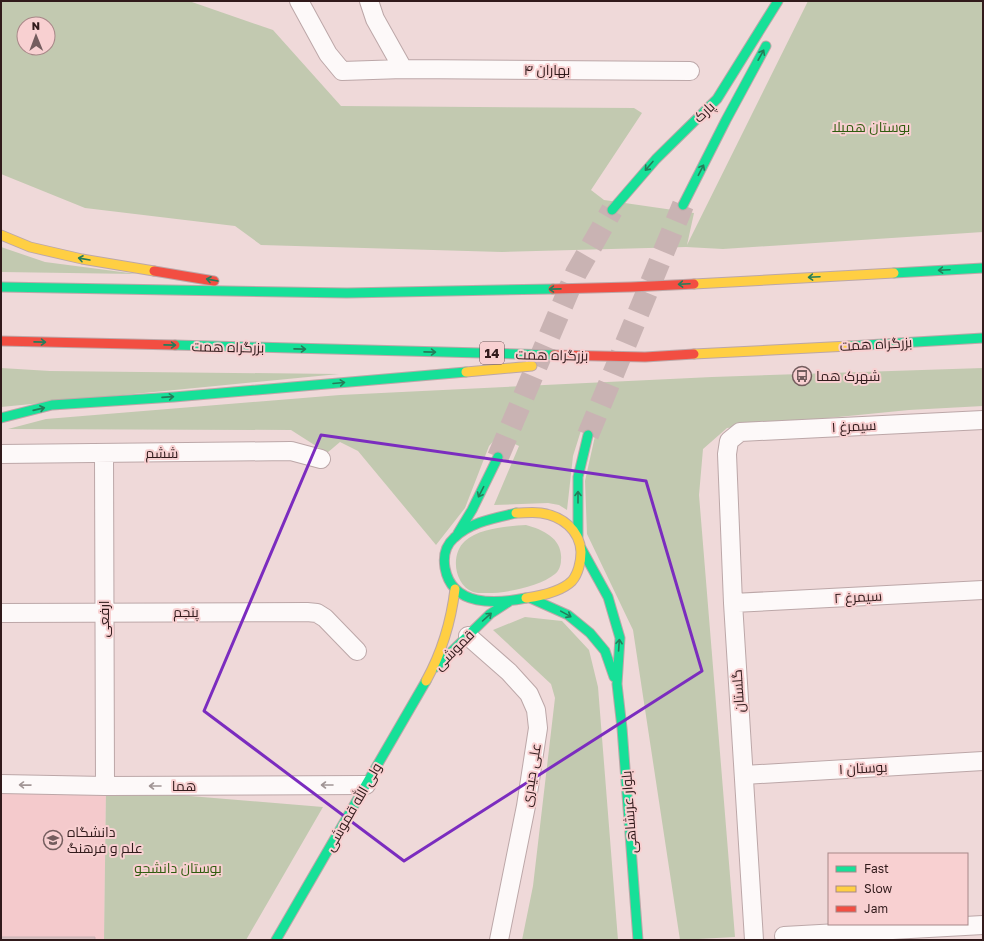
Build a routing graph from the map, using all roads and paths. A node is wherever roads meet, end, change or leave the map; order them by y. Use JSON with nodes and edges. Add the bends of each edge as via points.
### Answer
{"nodes":[{"id":1,"x":299,"y":1,"type":"edge"},
{"id":2,"x":369,"y":1,"type":"edge"},
{"id":3,"x":778,"y":1,"type":"edge"},
{"id":4,"x":770,"y":40,"type":"dead end"},
{"id":5,"x":404,"y":69,"type":"junction"},
{"id":6,"x":690,"y":71,"type":"dead end"},
{"id":7,"x":683,"y":205,"type":"tunnel mouth"},
{"id":8,"x":612,"y":210,"type":"tunnel mouth"},
{"id":9,"x":1,"y":235,"type":"edge"},
{"id":10,"x":983,"y":268,"type":"edge"},
{"id":11,"x":1,"y":287,"type":"edge"},
{"id":12,"x":278,"y":292,"type":"junction"},
{"id":13,"x":983,"y":338,"type":"edge"},
{"id":14,"x":1,"y":341,"type":"edge"},
{"id":15,"x":645,"y":357,"type":"junction"},
{"id":16,"x":559,"y":364,"type":"dead end"},
{"id":17,"x":543,"y":365,"type":"dead end"},
{"id":18,"x":1,"y":418,"type":"edge"},
{"id":19,"x":983,"y":420,"type":"edge"},
{"id":20,"x":588,"y":435,"type":"tunnel mouth"},
{"id":21,"x":729,"y":441,"type":"joint"},
{"id":22,"x":104,"y":453,"type":"junction"},
{"id":23,"x":1,"y":454,"type":"edge"},
{"id":24,"x":498,"y":457,"type":"tunnel mouth"},
{"id":25,"x":321,"y":459,"type":"dead end"},
{"id":26,"x":458,"y":533,"type":"junction"},
{"id":27,"x":578,"y":536,"type":"junction"},
{"id":28,"x":581,"y":548,"type":"junction"},
{"id":29,"x":455,"y":589,"type":"junction"},
{"id":30,"x":983,"y":590,"type":"edge"},
{"id":31,"x":530,"y":598,"type":"junction"},
{"id":32,"x":510,"y":601,"type":"junction"},
{"id":33,"x":733,"y":603,"type":"junction"},
{"id":34,"x":1,"y":613,"type":"edge"},
{"id":35,"x":104,"y":613,"type":"junction"},
{"id":36,"x":468,"y":636,"type":"junction"},
{"id":37,"x":357,"y":651,"type":"dead end"},
{"id":38,"x":430,"y":674,"type":"junction"},
{"id":39,"x":617,"y":684,"type":"junction"},
{"id":40,"x":983,"y":761,"type":"edge"},
{"id":41,"x":744,"y":775,"type":"junction"},
{"id":42,"x":1,"y":784,"type":"edge"},
{"id":43,"x":366,"y":785,"type":"junction"},
{"id":44,"x":106,"y":786,"type":"junction"},
{"id":45,"x":983,"y":925,"type":"edge"},
{"id":46,"x":784,"y":936,"type":"dead end"},
{"id":47,"x":276,"y":940,"type":"edge"},
{"id":48,"x":500,"y":940,"type":"edge"},
{"id":49,"x":638,"y":940,"type":"edge"},
{"id":50,"x":754,"y":940,"type":"edge"}],
"edges":[{"from":1,"to":5,"type":"street","name":"بهاران ۴","via":[[328,54],[342,71]]},
{"from":2,"to":5,"type":"street","via":[[376,19]]},
{"from":3,"to":8,"type":"main road","name":"پارک","one_way":true,"via":[[717,99],[656,159]]},
{"from":7,"to":4,"type":"main road","name":"پارک","one_way":true},
{"from":5,"to":6,"type":"street","name":"بهاران ۴"},
{"from":12,"to":9,"type":"main road","one_way":true,"via":[[82,258],[30,247]]},
{"from":10,"to":12,"type":"main road","one_way":true,"via":[[631,287],[355,293]]},
{"from":11,"to":12,"type":"main road"},
{"from":13,"to":15,"type":"main road","name":"بزرگراه همت","number":"14"},
{"from":14,"to":15,"type":"main road","name":"بزرگراه همت","number":"14","one_way":true},
{"from":15,"to":16,"type":"main road"},
{"from":18,"to":17,"type":"main road","one_way":true,"via":[[52,405]]},
{"from":19,"to":21,"type":"street","name":"سیمرغ ۱","via":[[740,432]]},
{"from":27,"to":20,"type":"main road","one_way":true,"via":[[578,477]]},
{"from":21,"to":33,"type":"street","name":"گلستان","via":[[727,454]]},
{"from":22,"to":23,"type":"street","name":"ششم"},
{"from":22,"to":25,"type":"street","name":"ششم","via":[[291,451]]},
{"from":22,"to":35,"type":"street","name":"ارفعی"},
{"from":24,"to":26,"type":"main road","one_way":true},
{"from":26,"to":27,"type":"main road","via":[[500,516],[531,513],[561,519]]},
{"from":26,"to":29,"type":"main road","via":[[446,549],[444,560],[445,570]]},
{"from":27,"to":28,"type":"main road"},
{"from":28,"to":31,"type":"main road","via":[[581,560],[572,581],[561,588]]},
{"from":39,"to":28,"type":"main road","name":"بلوار عربشاهی","one_way":true,"via":[[620,638],[608,597]]},
{"from":29,"to":32,"type":"main road","via":[[470,598]]},
{"from":29,"to":38,"type":"main road","name":"قموشی","via":[[451,618]]},
{"from":30,"to":33,"type":"street","name":"سیمرغ ۲"},
{"from":31,"to":32,"type":"main road"},
{"from":31,"to":39,"type":"main road","name":"بلوار عربشاهی","one_way":true,"via":[[568,615],[590,633],[605,651]]},
{"from":36,"to":32,"type":"main road","name":"قموشی","one_way":true,"via":[[490,614]]},
{"from":33,"to":41,"type":"street","name":"گلستان"},
{"from":34,"to":35,"type":"street","name":"پنجم"},
{"from":35,"to":37,"type":"street","name":"پنجم","via":[[317,613]]},
{"from":35,"to":44,"type":"street","name":"ارفعی"},
{"from":36,"to":38,"type":"main road","name":"قموشی"},
{"from":36,"to":48,"type":"street","name":"علی حیدری","via":[[510,672],[529,694],[536,710],[538,728]]},
{"from":38,"to":43,"type":"main road","name":"ولی الله قموشی"},
{"from":39,"to":49,"type":"main road","name":"بلوار عربشاهی"},
{"from":40,"to":41,"type":"street","name":"بوستان ۱"},
{"from":41,"to":50,"type":"street","name":"گلستان"},
{"from":44,"to":42,"type":"street","name":"هما","one_way":true},
{"from":43,"to":44,"type":"street","name":"هما","one_way":true},
{"from":43,"to":47,"type":"main road","name":"ولی الله قموشی"},
{"from":45,"to":46,"type":"street"}]}
